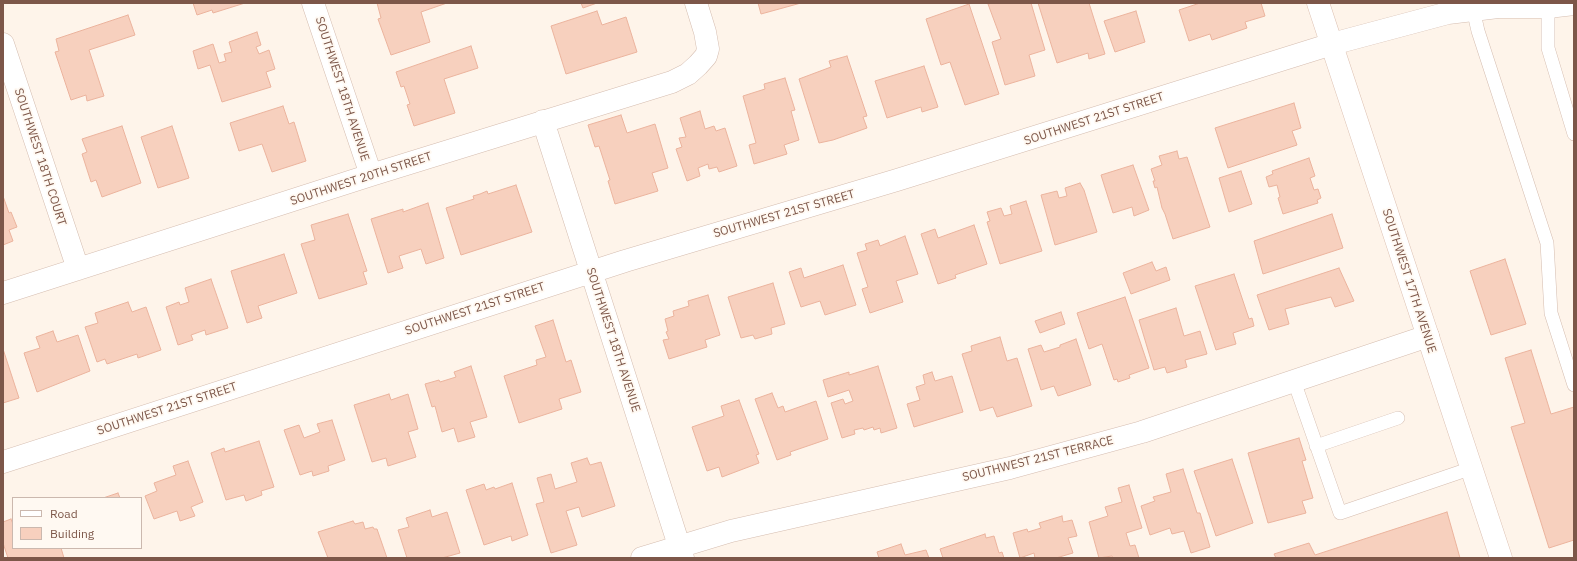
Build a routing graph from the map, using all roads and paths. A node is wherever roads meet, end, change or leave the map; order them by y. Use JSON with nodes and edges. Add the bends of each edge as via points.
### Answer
{"nodes":[{"id":1,"x":313,"y":3,"type":"edge"},
{"id":2,"x":696,"y":3,"type":"edge"},
{"id":3,"x":1318,"y":3,"type":"edge"},
{"id":4,"x":1574,"y":4,"type":"edge"},
{"id":5,"x":1548,"y":7,"type":"junction"},
{"id":6,"x":1473,"y":9,"type":"junction"},
{"id":7,"x":3,"y":44,"type":"edge"},
{"id":8,"x":1332,"y":44,"type":"junction"},
{"id":9,"x":543,"y":121,"type":"junction"},
{"id":10,"x":1574,"y":134,"type":"edge"},
{"id":11,"x":371,"y":175,"type":"junction"},
{"id":12,"x":78,"y":269,"type":"junction"},
{"id":13,"x":590,"y":272,"type":"junction"},
{"id":14,"x":3,"y":293,"type":"edge"},
{"id":15,"x":1428,"y":336,"type":"junction"},
{"id":16,"x":1294,"y":381,"type":"junction"},
{"id":17,"x":1574,"y":385,"type":"edge"},
{"id":18,"x":1398,"y":418,"type":"dead end"},
{"id":19,"x":1316,"y":446,"type":"junction"},
{"id":20,"x":3,"y":462,"type":"edge"},
{"id":21,"x":1472,"y":468,"type":"junction"},
{"id":22,"x":681,"y":552,"type":"edge"},
{"id":23,"x":642,"y":558,"type":"edge"},
{"id":24,"x":1501,"y":558,"type":"edge"}],
"edges":[{"from":1,"to":11,"type":"street","name":"SOUTHWEST 18TH AVENUE"},
{"from":2,"to":9,"type":"street","name":"SOUTHWEST 20TH STREET","via":[[708,49],[706,56],[688,74],[672,82]]},
{"from":3,"to":8,"type":"street","name":"SOUTHWEST 17TH AVENUE"},
{"from":4,"to":5,"type":"street","name":"SOUTHWEST 21ST STREET"},
{"from":5,"to":6,"type":"street","name":"SOUTHWEST 21ST STREET","via":[[1498,6]]},
{"from":5,"to":10,"type":"lane","via":[[1548,48]]},
{"from":6,"to":8,"type":"street","name":"SOUTHWEST 21ST STREET","via":[[1421,19]]},
{"from":6,"to":17,"type":"lane","via":[[1547,242],[1551,313]]},
{"from":7,"to":12,"type":"street","name":"SOUTHWEST 18TH COURT"},
{"from":8,"to":13,"type":"street","name":"SOUTHWEST 21ST STREET","via":[[897,180]]},
{"from":8,"to":15,"type":"street","name":"SOUTHWEST 17TH AVENUE"},
{"from":9,"to":11,"type":"street","name":"SOUTHWEST 20TH STREET"},
{"from":9,"to":13,"type":"street","name":"SOUTHWEST 18TH AVENUE"},
{"from":11,"to":12,"type":"street","name":"SOUTHWEST 20TH STREET"},
{"from":12,"to":14,"type":"street","name":"SOUTHWEST 20TH STREET"},
{"from":13,"to":20,"type":"street","name":"SOUTHWEST 21ST STREET"},
{"from":13,"to":22,"type":"street","name":"SOUTHWEST 18TH AVENUE"},
{"from":15,"to":16,"type":"street","name":"SOUTHWEST 21ST TERRACE"},
{"from":15,"to":21,"type":"street","name":"SOUTHWEST 17TH AVENUE"},
{"from":16,"to":19,"type":"lane"},
{"from":16,"to":22,"type":"street","name":"SOUTHWEST 21ST TERRACE","via":[[1142,432],[1056,456],[731,531]]},
{"from":18,"to":19,"type":"lane"},
{"from":19,"to":21,"type":"lane","via":[[1340,513]]},
{"from":21,"to":24,"type":"street","name":"SOUTHWEST 17TH AVENUE"},
{"from":22,"to":23,"type":"street","name":"SOUTHWEST 21ST TERRACE"}]}
